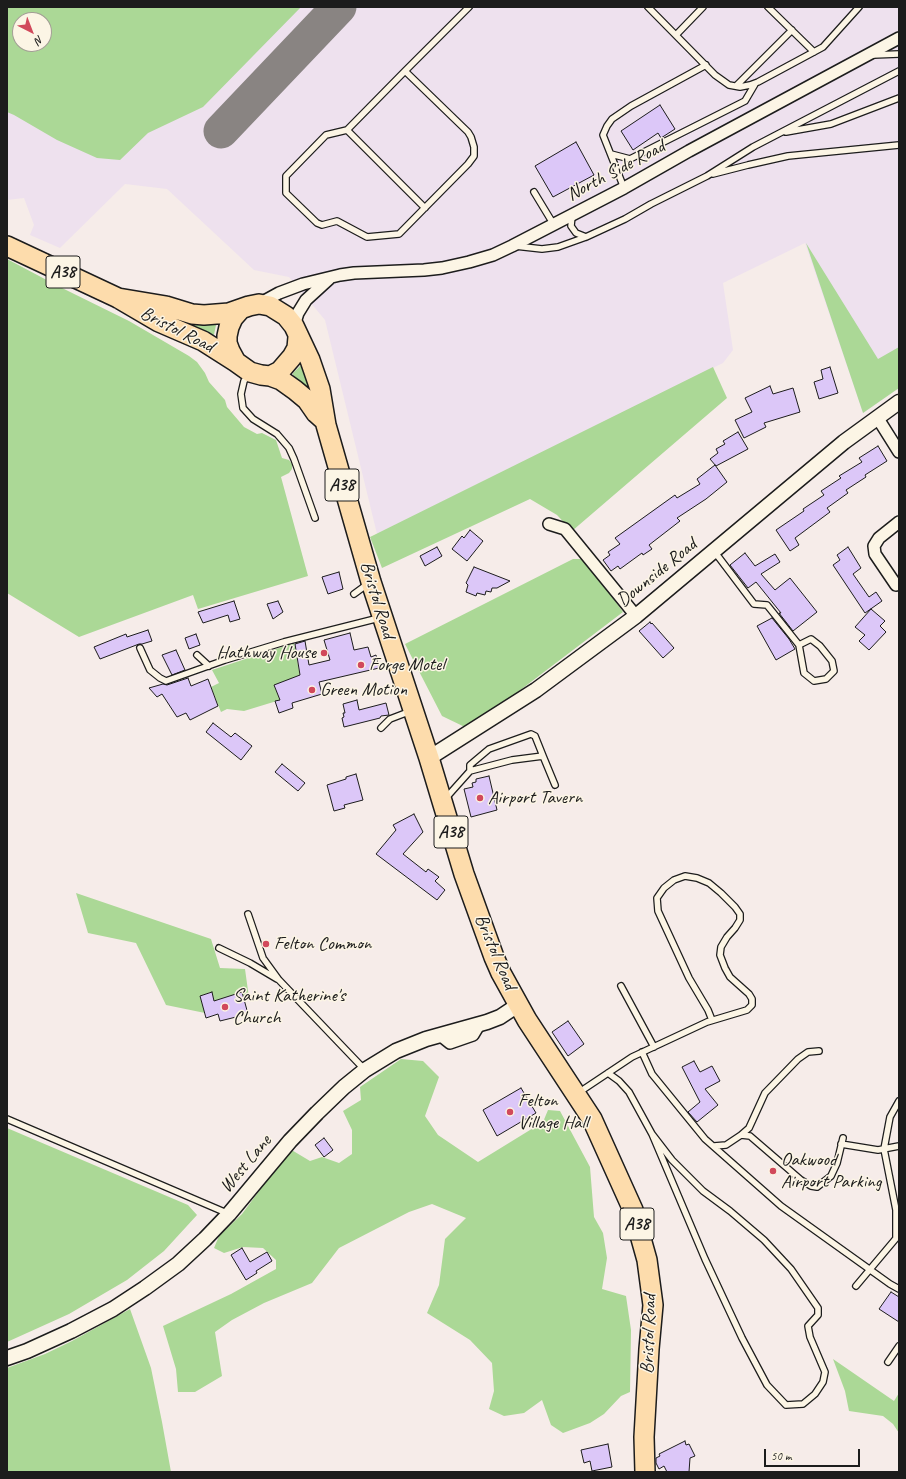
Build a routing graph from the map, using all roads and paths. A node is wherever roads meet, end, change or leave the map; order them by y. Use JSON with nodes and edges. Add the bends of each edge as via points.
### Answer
{"nodes":[{"id":1,"x":469,"y":7,"type":"edge"},
{"id":2,"x":648,"y":7,"type":"edge"},
{"id":3,"x":703,"y":7,"type":"edge"},
{"id":4,"x":768,"y":7,"type":"edge"},
{"id":5,"x":859,"y":7,"type":"edge"},
{"id":6,"x":792,"y":30,"type":"junction"},
{"id":7,"x":676,"y":35,"type":"junction"},
{"id":8,"x":899,"y":38,"type":"edge"},
{"id":9,"x":814,"y":52,"type":"junction"},
{"id":10,"x":899,"y":54,"type":"edge"},
{"id":11,"x":869,"y":55,"type":"junction"},
{"id":12,"x":706,"y":65,"type":"junction"},
{"id":13,"x":405,"y":71,"type":"junction"},
{"id":14,"x":899,"y":71,"type":"edge"},
{"id":15,"x":755,"y":84,"type":"junction"},
{"id":16,"x":736,"y":86,"type":"junction"},
{"id":17,"x":899,"y":99,"type":"edge"},
{"id":18,"x":347,"y":130,"type":"junction"},
{"id":19,"x":779,"y":133,"type":"junction"},
{"id":20,"x":899,"y":145,"type":"edge"},
{"id":21,"x":610,"y":154,"type":"junction"},
{"id":22,"x":707,"y":176,"type":"junction"},
{"id":23,"x":624,"y":188,"type":"junction"},
{"id":24,"x":534,"y":192,"type":"dead end"},
{"id":25,"x":425,"y":208,"type":"junction"},
{"id":26,"x":572,"y":215,"type":"junction"},
{"id":27,"x":554,"y":225,"type":"junction"},
{"id":28,"x":586,"y":237,"type":"junction"},
{"id":29,"x":7,"y":246,"type":"edge"},
{"id":30,"x":512,"y":246,"type":"junction"},
{"id":31,"x":331,"y":277,"type":"junction"},
{"id":32,"x":118,"y":298,"type":"junction"},
{"id":33,"x":259,"y":304,"type":"junction"},
{"id":34,"x":240,"y":310,"type":"junction"},
{"id":35,"x":296,"y":332,"type":"junction"},
{"id":36,"x":243,"y":367,"type":"junction"},
{"id":37,"x":270,"y":376,"type":"junction"},
{"id":38,"x":899,"y":402,"type":"edge"},
{"id":39,"x":877,"y":417,"type":"junction"},
{"id":40,"x":325,"y":421,"type":"junction"},
{"id":41,"x":899,"y":452,"type":"edge"},
{"id":42,"x":315,"y":518,"type":"dead end"},
{"id":43,"x":899,"y":522,"type":"edge"},
{"id":44,"x":549,"y":524,"type":"dead end"},
{"id":45,"x":714,"y":551,"type":"junction"},
{"id":46,"x":371,"y":582,"type":"junction"},
{"id":47,"x":894,"y":586,"type":"edge"},
{"id":48,"x":354,"y":594,"type":"dead end"},
{"id":49,"x":636,"y":616,"type":"junction"},
{"id":50,"x":382,"y":617,"type":"junction"},
{"id":51,"x":799,"y":645,"type":"junction"},
{"id":52,"x":140,"y":648,"type":"dead end"},
{"id":53,"x":197,"y":655,"type":"dead end"},
{"id":54,"x":209,"y":666,"type":"junction"},
{"id":55,"x":413,"y":711,"type":"junction"},
{"id":56,"x":381,"y":728,"type":"dead end"},
{"id":57,"x":543,"y":756,"type":"junction"},
{"id":58,"x":429,"y":758,"type":"junction"},
{"id":59,"x":470,"y":771,"type":"junction"},
{"id":60,"x":554,"y":785,"type":"dead end"},
{"id":61,"x":442,"y":802,"type":"junction"},
{"id":62,"x":248,"y":914,"type":"dead end"},
{"id":63,"x":219,"y":948,"type":"dead end"},
{"id":64,"x":279,"y":980,"type":"junction"},
{"id":65,"x":621,"y":986,"type":"dead end"},
{"id":66,"x":518,"y":1005,"type":"junction"},
{"id":67,"x":712,"y":1020,"type":"junction"},
{"id":68,"x":654,"y":1047,"type":"junction"},
{"id":69,"x":819,"y":1051,"type":"dead end"},
{"id":70,"x":642,"y":1052,"type":"junction"},
{"id":71,"x":365,"y":1070,"type":"junction"},
{"id":72,"x":608,"y":1073,"type":"junction"},
{"id":73,"x":576,"y":1094,"type":"junction"},
{"id":74,"x":899,"y":1100,"type":"edge"},
{"id":75,"x":7,"y":1119,"type":"edge"},
{"id":76,"x":652,"y":1134,"type":"junction"},
{"id":77,"x":741,"y":1135,"type":"junction"},
{"id":78,"x":714,"y":1146,"type":"junction"},
{"id":79,"x":899,"y":1146,"type":"edge"},
{"id":80,"x":884,"y":1148,"type":"junction"},
{"id":81,"x":229,"y":1214,"type":"junction"},
{"id":82,"x":898,"y":1236,"type":"edge"},
{"id":83,"x":871,"y":1270,"type":"junction"},
{"id":84,"x":856,"y":1286,"type":"dead end"},
{"id":85,"x":899,"y":1289,"type":"edge"},
{"id":86,"x":899,"y":1346,"type":"edge"},
{"id":87,"x":7,"y":1358,"type":"edge"},
{"id":88,"x":888,"y":1362,"type":"dead end"},
{"id":89,"x":645,"y":1472,"type":"edge"}],
"edges":[{"from":1,"to":13,"type":"lane"},
{"from":2,"to":7,"type":"lane"},
{"from":3,"to":7,"type":"lane"},
{"from":4,"to":6,"type":"lane"},
{"from":5,"to":9,"type":"lane","via":[[823,47]]},
{"from":6,"to":9,"type":"lane"},
{"from":6,"to":16,"type":"lane"},
{"from":7,"to":12,"type":"lane"},
{"from":8,"to":11,"type":"street","name":"North Side Road"},
{"from":9,"to":15,"type":"lane"},
{"from":10,"to":11,"type":"lane"},
{"from":11,"to":23,"type":"street","name":"North Side Road"},
{"from":12,"to":16,"type":"lane","via":[[722,81]]},
{"from":12,"to":21,"type":"lane","via":[[612,119],[603,136]]},
{"from":13,"to":18,"type":"lane"},
{"from":13,"to":25,"type":"lane","via":[[468,132],[474,147],[474,156],[468,164]]},
{"from":14,"to":19,"type":"lane"},
{"from":15,"to":16,"type":"lane"},
{"from":15,"to":21,"type":"lane","via":[[745,101],[630,159]]},
{"from":17,"to":19,"type":"lane","via":[[831,124]]},
{"from":18,"to":25,"type":"lane"},
{"from":18,"to":25,"type":"lane","via":[[326,135],[286,176],[286,193],[313,220],[322,225],[337,221],[367,237],[399,234]]},
{"from":19,"to":22,"type":"lane"},
{"from":20,"to":22,"type":"lane","via":[[788,156]]},
{"from":21,"to":23,"type":"lane"},
{"from":22,"to":28,"type":"lane"},
{"from":23,"to":26,"type":"street","name":"North Side Road"},
{"from":24,"to":27,"type":"lane"},
{"from":26,"to":27,"type":"street","name":"North Side Road"},
{"from":26,"to":28,"type":"lane","via":[[571,226],[576,233]]},
{"from":27,"to":30,"type":"street","name":"North Side Road"},
{"from":28,"to":30,"type":"lane","via":[[558,247],[542,249]]},
{"from":29,"to":32,"type":"highway","name":"Bristol Road","number":"A38"},
{"from":30,"to":31,"type":"street","name":"North Side Road","via":[[482,258],[442,268],[354,273]]},
{"from":31,"to":33,"type":"street","name":"North Side Road","via":[[279,293]]},
{"from":31,"to":35,"type":"street","via":[[306,300],[298,313]]},
{"from":32,"to":34,"type":"highway","name":"Bristol Road","number":"A38","via":[[166,306],[192,314],[229,313]]},
{"from":32,"to":36,"type":"highway","name":"Bristol Road","number":"A38","via":[[159,322],[203,341]]},
{"from":33,"to":34,"type":"highway"},
{"from":33,"to":35,"type":"highway","via":[[270,306],[286,316]]},
{"from":34,"to":36,"type":"highway","via":[[233,318],[227,336],[230,351]]},
{"from":35,"to":37,"type":"highway","via":[[297,348],[292,357],[280,371]]},
{"from":35,"to":40,"type":"highway","name":"Bristol Road","number":"A38","via":[[315,372],[322,396]]},
{"from":36,"to":37,"type":"highway"},
{"from":36,"to":42,"type":"lane","via":[[243,408],[253,419],[277,434],[289,448]]},
{"from":37,"to":40,"type":"highway","name":"Bristol Road","number":"A38","via":[[295,390]]},
{"from":38,"to":39,"type":"street","name":"Downside Road"},
{"from":39,"to":41,"type":"street"},
{"from":39,"to":45,"type":"street","name":"Downside Road"},
{"from":40,"to":46,"type":"highway","name":"Bristol Road","number":"A38"},
{"from":43,"to":47,"type":"street","via":[[879,538],[874,546],[875,554]]},
{"from":44,"to":49,"type":"street","via":[[564,529]]},
{"from":45,"to":49,"type":"street","name":"Downside Road"},
{"from":45,"to":51,"type":"lane","via":[[754,604],[767,605]]},
{"from":46,"to":48,"type":"lane"},
{"from":46,"to":50,"type":"highway","name":"Bristol Road","number":"A38"},
{"from":49,"to":58,"type":"street","name":"Downside Road","via":[[536,690]]},
{"from":50,"to":54,"type":"lane","via":[[284,642]]},
{"from":50,"to":55,"type":"highway","name":"Bristol Road","number":"A38"},
{"from":51,"to":51,"type":"lane","via":[[811,639],[816,642],[832,662],[834,671],[826,679],[814,681],[804,673]]},
{"from":52,"to":54,"type":"lane","via":[[150,670],[166,681]]},
{"from":53,"to":54,"type":"lane"},
{"from":55,"to":56,"type":"lane","via":[[390,719]]},
{"from":55,"to":58,"type":"highway","name":"Bristol Road","number":"A38"},
{"from":57,"to":59,"type":"lane","via":[[512,760]]},
{"from":57,"to":59,"type":"lane","via":[[535,736],[531,734],[489,749],[470,765]]},
{"from":57,"to":60,"type":"lane"},
{"from":58,"to":61,"type":"highway","name":"Bristol Road","number":"A38"},
{"from":59,"to":61,"type":"lane"},
{"from":61,"to":66,"type":"highway","name":"Bristol Road","number":"A38","via":[[464,874],[494,957]]},
{"from":62,"to":64,"type":"lane","via":[[263,958]]},
{"from":63,"to":64,"type":"lane"},
{"from":64,"to":71,"type":"lane"},
{"from":65,"to":68,"type":"lane"},
{"from":66,"to":71,"type":"street","name":"West Lane","via":[[500,1016],[479,1024],[426,1039],[396,1051]]},
{"from":66,"to":73,"type":"highway","name":"Bristol Road","number":"A38"},
{"from":67,"to":67,"type":"lane","via":[[747,1010],[752,1005],[749,994],[730,977],[720,955],[721,947],[740,920],[740,914],[709,883],[685,876],[664,888],[657,898],[658,911]]},
{"from":67,"to":68,"type":"lane"},
{"from":68,"to":70,"type":"lane"},
{"from":69,"to":77,"type":"lane","via":[[808,1052],[798,1059],[765,1092],[749,1128]]},
{"from":70,"to":72,"type":"lane"},
{"from":70,"to":78,"type":"lane","via":[[652,1074]]},
{"from":71,"to":81,"type":"street","name":"West Lane","via":[[344,1087],[290,1141]]},
{"from":72,"to":73,"type":"lane"},
{"from":72,"to":76,"type":"lane","via":[[628,1092]]},
{"from":73,"to":89,"type":"highway","name":"Bristol Road","number":"A38","via":[[592,1119],[633,1210],[647,1260],[653,1305],[644,1437]]},
{"from":74,"to":80,"type":"lane","via":[[890,1117]]},
{"from":75,"to":81,"type":"lane"},
{"from":76,"to":76,"type":"lane","via":[[705,1259],[767,1385],[786,1405],[803,1404],[815,1394],[823,1382],[825,1372],[808,1326],[818,1315],[818,1308],[792,1269],[764,1240],[702,1191],[672,1160]]},
{"from":77,"to":78,"type":"lane","via":[[726,1144]]},
{"from":77,"to":80,"type":"lane","via":[[750,1136],[800,1180],[817,1187],[831,1176],[842,1141],[878,1150]]},
{"from":78,"to":83,"type":"lane","via":[[781,1206]]},
{"from":79,"to":80,"type":"lane"},
{"from":80,"to":82,"type":"lane","via":[[896,1210]]},
{"from":81,"to":87,"type":"street","name":"West Lane","via":[[178,1264],[113,1309],[71,1331]]},
{"from":82,"to":83,"type":"lane"},
{"from":83,"to":84,"type":"lane"},
{"from":83,"to":85,"type":"lane"},
{"from":86,"to":88,"type":"lane"}]}
